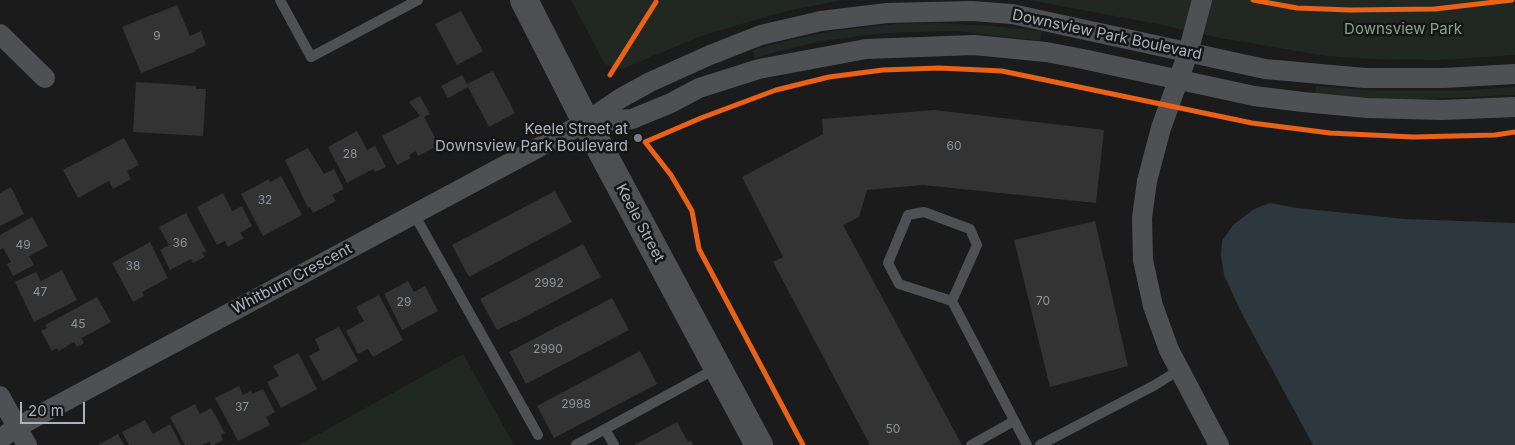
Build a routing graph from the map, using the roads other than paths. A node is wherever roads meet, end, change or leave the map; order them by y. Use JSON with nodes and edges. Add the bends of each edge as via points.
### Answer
{"nodes":[{"id":1,"x":280,"y":0,"type":"edge"},
{"id":2,"x":418,"y":0,"type":"edge"},
{"id":3,"x":524,"y":0,"type":"edge"},
{"id":4,"x":1202,"y":0,"type":"edge"},
{"id":5,"x":0,"y":34,"type":"edge"},
{"id":6,"x":1188,"y":53,"type":"junction"},
{"id":7,"x":1515,"y":74,"type":"edge"},
{"id":8,"x":45,"y":78,"type":"dead end"},
{"id":9,"x":1180,"y":79,"type":"junction"},
{"id":10,"x":1515,"y":107,"type":"edge"},
{"id":11,"x":586,"y":122,"type":"junction"},
{"id":12,"x":414,"y":214,"type":"junction"},
{"id":13,"x":952,"y":301,"type":"junction"},
{"id":14,"x":718,"y":368,"type":"junction"},
{"id":15,"x":1180,"y":370,"type":"junction"},
{"id":16,"x":0,"y":396,"type":"edge"},
{"id":17,"x":1014,"y":421,"type":"junction"},
{"id":18,"x":17,"y":427,"type":"junction"},
{"id":19,"x":605,"y":429,"type":"junction"},
{"id":20,"x":538,"y":435,"type":"dead end"},
{"id":21,"x":0,"y":439,"type":"edge"},
{"id":22,"x":27,"y":445,"type":"edge"},
{"id":23,"x":576,"y":445,"type":"edge"},
{"id":24,"x":614,"y":445,"type":"edge"},
{"id":25,"x":759,"y":445,"type":"edge"},
{"id":26,"x":971,"y":445,"type":"edge"},
{"id":27,"x":1027,"y":445,"type":"edge"},
{"id":28,"x":1040,"y":445,"type":"edge"},
{"id":29,"x":1219,"y":445,"type":"edge"}],
"edges":[{"from":1,"to":2,"type":"lane","via":[[311,57]]},
{"from":3,"to":11,"type":"main road","name":"Keele Street"},
{"from":4,"to":6,"type":"street"},
{"from":5,"to":8,"type":"street"},
{"from":6,"to":7,"type":"street","name":"Downsview Park Boulevard","via":[[1265,69],[1366,78]]},
{"from":6,"to":9,"type":"street"},
{"from":6,"to":11,"type":"street","name":"Downsview Park Boulevard","via":[[1012,14],[972,11],[887,13],[821,21],[761,35],[650,82]]},
{"from":9,"to":10,"type":"street","name":"Downsview Park Boulevard","via":[[1254,96],[1367,108],[1442,110]]},
{"from":9,"to":11,"type":"street","name":"Downsview Park Boulevard","via":[[1046,52],[974,45],[866,49],[759,69],[699,88],[632,119]]},
{"from":9,"to":15,"type":"street","via":[[1158,140],[1142,218],[1143,260],[1153,306]]},
{"from":11,"to":12,"type":"street","name":"Whitburn Crescent"},
{"from":11,"to":14,"type":"main road","name":"Keele Street"},
{"from":12,"to":18,"type":"street","name":"Whitburn Crescent"},
{"from":12,"to":20,"type":"lane"},
{"from":13,"to":13,"type":"lane","via":[[977,245],[970,229],[924,212],[908,215],[888,263],[900,284]]},
{"from":13,"to":17,"type":"lane"},
{"from":14,"to":19,"type":"lane"},
{"from":14,"to":25,"type":"main road","name":"Keele Street"},
{"from":15,"to":28,"type":"lane"},
{"from":15,"to":29,"type":"street"},
{"from":16,"to":18,"type":"street"},
{"from":17,"to":26,"type":"lane"},
{"from":17,"to":27,"type":"lane"},
{"from":18,"to":21,"type":"street","name":"Whitburn Crescent"},
{"from":18,"to":22,"type":"street"},
{"from":19,"to":23,"type":"lane"},
{"from":19,"to":24,"type":"lane"}]}
